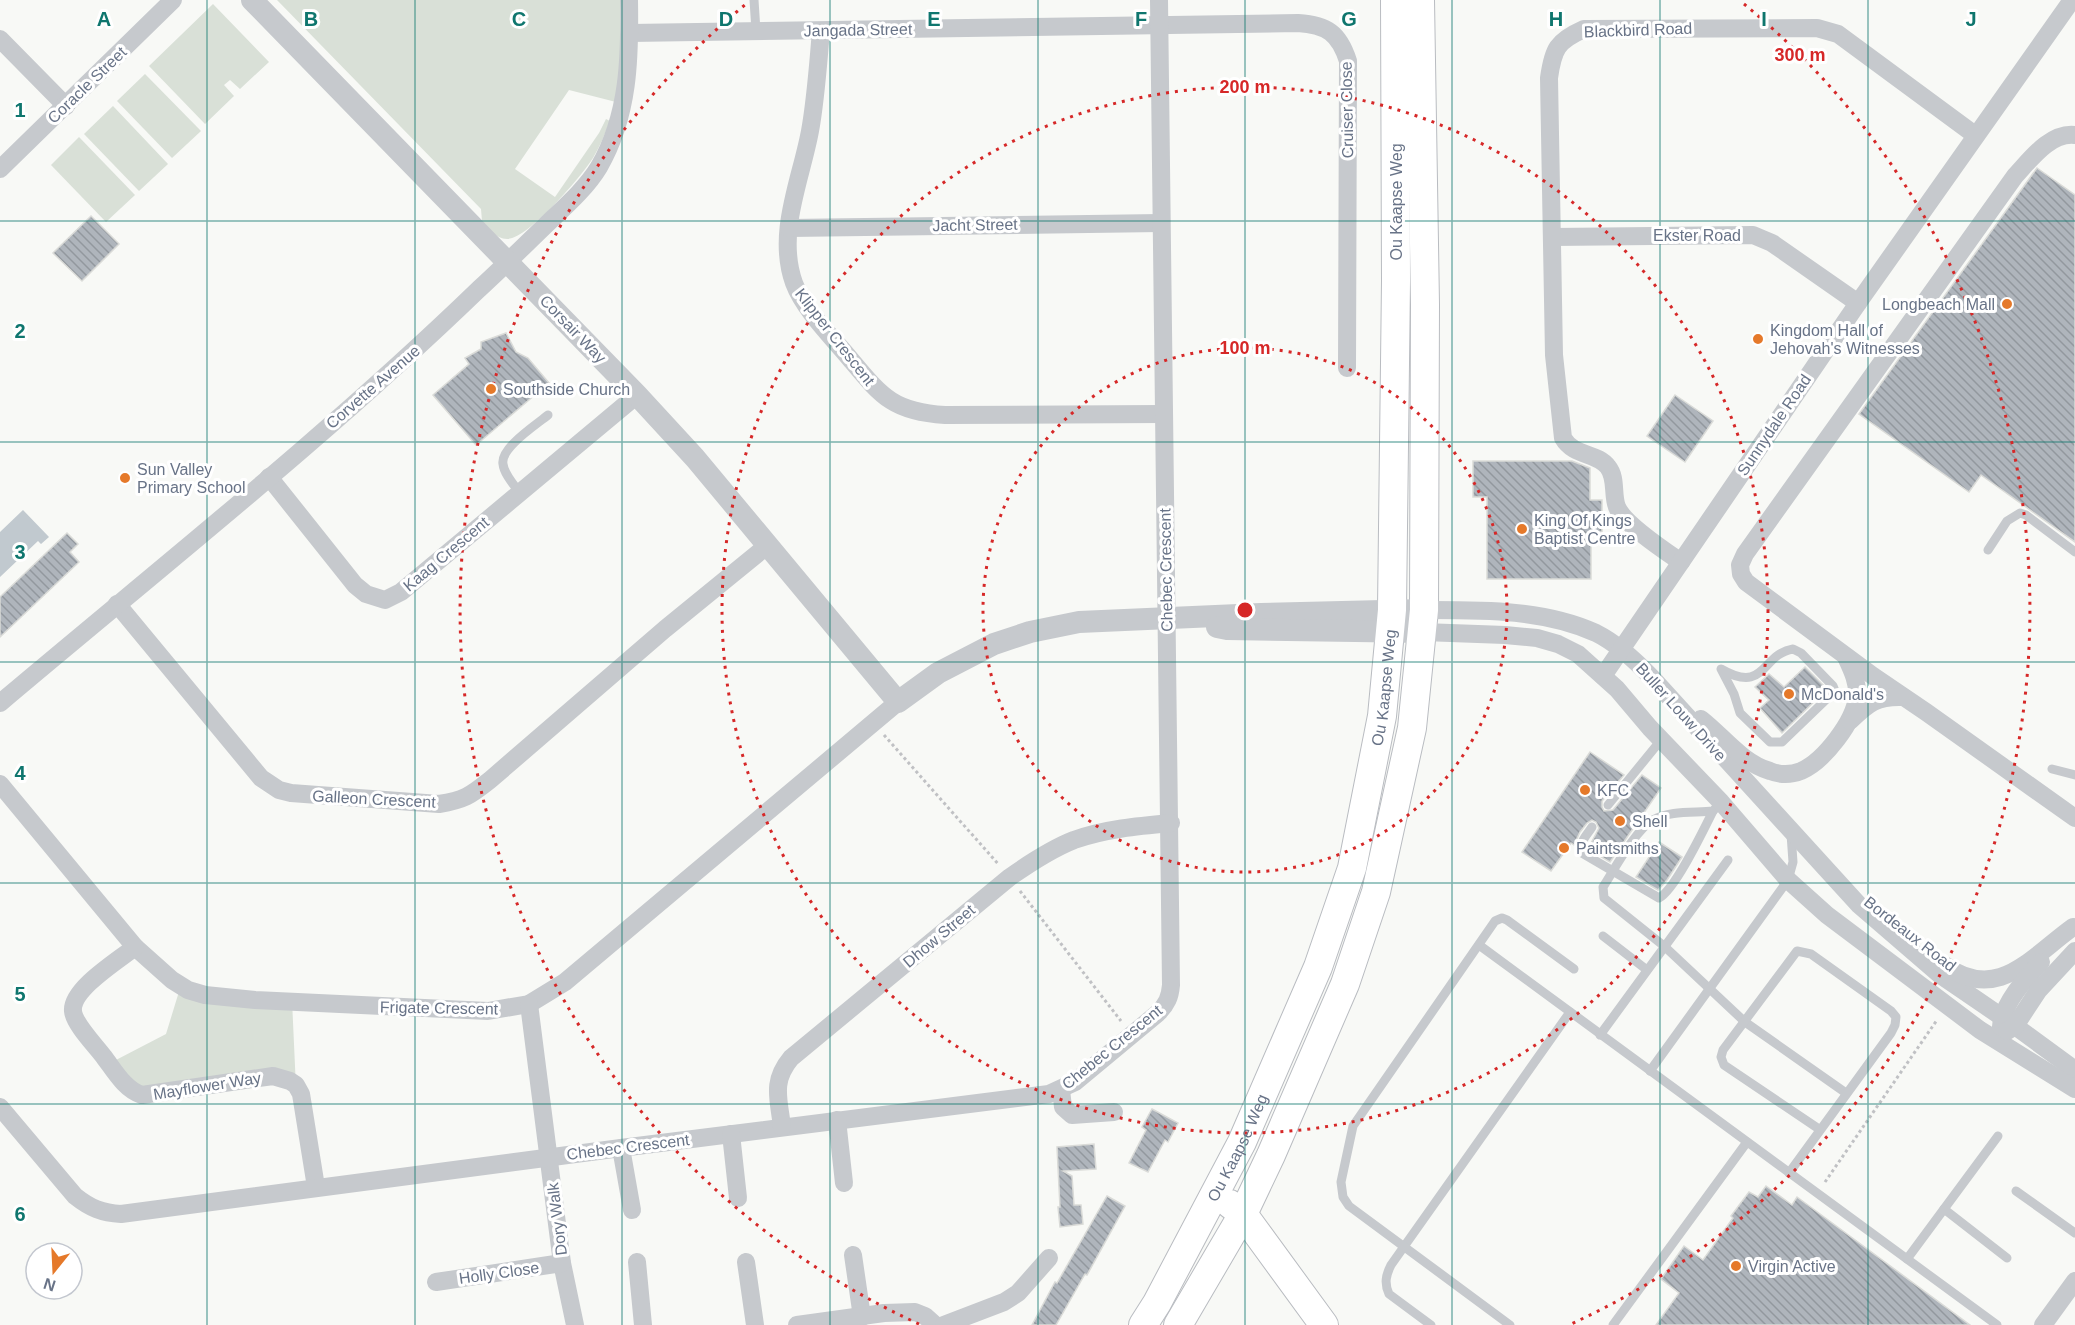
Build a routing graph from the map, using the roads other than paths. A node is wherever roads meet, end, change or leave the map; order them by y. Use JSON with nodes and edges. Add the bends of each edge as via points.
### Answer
{"nodes":[{"id":1,"x":173,"y":0,"type":"edge"},
{"id":2,"x":252,"y":0,"type":"edge"},
{"id":3,"x":629,"y":0,"type":"edge"},
{"id":4,"x":754,"y":0,"type":"edge"},
{"id":5,"x":1159,"y":0,"type":"edge"},
{"id":6,"x":1395,"y":0,"type":"edge"},
{"id":7,"x":1420,"y":0,"type":"edge"},
{"id":8,"x":2072,"y":0,"type":"edge"},
{"id":9,"x":1159,"y":26,"type":"junction"},
{"id":10,"x":756,"y":31,"type":"junction"},
{"id":11,"x":821,"y":31,"type":"junction"},
{"id":12,"x":630,"y":33,"type":"junction"},
{"id":13,"x":0,"y":39,"type":"edge"},
{"id":14,"x":66,"y":106,"type":"junction"},
{"id":15,"x":1975,"y":135,"type":"junction"},
{"id":16,"x":2075,"y":135,"type":"edge"},
{"id":17,"x":0,"y":169,"type":"edge"},
{"id":18,"x":1161,"y":223,"type":"junction"},
{"id":19,"x":789,"y":228,"type":"junction"},
{"id":20,"x":1552,"y":237,"type":"junction"},
{"id":21,"x":508,"y":262,"type":"junction"},
{"id":22,"x":1858,"y":303,"type":"junction"},
{"id":23,"x":1347,"y":368,"type":"dead end"},
{"id":24,"x":637,"y":395,"type":"junction"},
{"id":25,"x":1163,"y":414,"type":"junction"},
{"id":26,"x":548,"y":415,"type":"dead end"},
{"id":27,"x":269,"y":477,"type":"junction"},
{"id":28,"x":520,"y":493,"type":"junction"},
{"id":29,"x":768,"y":545,"type":"junction"},
{"id":30,"x":1988,"y":550,"type":"dead end"},
{"id":31,"x":2075,"y":552,"type":"edge"},
{"id":32,"x":1681,"y":562,"type":"junction"},
{"id":33,"x":117,"y":604,"type":"junction"},
{"id":34,"x":1174,"y":618,"type":"junction"},
{"id":35,"x":1392,"y":621,"type":"junction"},
{"id":36,"x":1424,"y":621,"type":"junction"},
{"id":37,"x":1622,"y":649,"type":"junction"},
{"id":38,"x":1845,"y":656,"type":"junction"},
{"id":39,"x":1721,"y":669,"type":"joint"},
{"id":40,"x":1603,"y":676,"type":"junction"},
{"id":41,"x":1663,"y":691,"type":"junction"},
{"id":42,"x":1904,"y":697,"type":"junction"},
{"id":43,"x":898,"y":702,"type":"junction"},
{"id":44,"x":0,"y":703,"type":"edge"},
{"id":45,"x":1849,"y":723,"type":"junction"},
{"id":46,"x":1661,"y":740,"type":"junction"},
{"id":47,"x":2052,"y":769,"type":"dead end"},
{"id":48,"x":2075,"y":774,"type":"edge"},
{"id":49,"x":0,"y":784,"type":"edge"},
{"id":50,"x":1608,"y":806,"type":"dead end"},
{"id":51,"x":1717,"y":807,"type":"junction"},
{"id":52,"x":2072,"y":816,"type":"edge"},
{"id":53,"x":1171,"y":823,"type":"junction"},
{"id":54,"x":1592,"y":827,"type":"dead end"},
{"id":55,"x":1791,"y":832,"type":"junction"},
{"id":56,"x":1815,"y":857,"type":"junction"},
{"id":57,"x":1728,"y":860,"type":"dead end"},
{"id":58,"x":1612,"y":872,"type":"junction"},
{"id":59,"x":1788,"y":880,"type":"junction"},
{"id":60,"x":2074,"y":926,"type":"edge"},
{"id":61,"x":1603,"y":936,"type":"dead end"},
{"id":62,"x":1479,"y":945,"type":"junction"},
{"id":63,"x":1664,"y":946,"type":"junction"},
{"id":64,"x":135,"y":947,"type":"junction"},
{"id":65,"x":2075,"y":951,"type":"edge"},
{"id":66,"x":1574,"y":969,"type":"dead end"},
{"id":67,"x":1647,"y":969,"type":"junction"},
{"id":68,"x":1709,"y":990,"type":"junction"},
{"id":69,"x":529,"y":1004,"type":"junction"},
{"id":70,"x":1570,"y":1012,"type":"junction"},
{"id":71,"x":1745,"y":1022,"type":"junction"},
{"id":72,"x":2007,"y":1025,"type":"junction"},
{"id":73,"x":1980,"y":1030,"type":"junction"},
{"id":74,"x":1600,"y":1035,"type":"junction"},
{"id":75,"x":2020,"y":1054,"type":"junction"},
{"id":76,"x":2075,"y":1070,"type":"edge"},
{"id":77,"x":1650,"y":1071,"type":"junction"},
{"id":78,"x":2075,"y":1089,"type":"edge"},
{"id":79,"x":1060,"y":1090,"type":"junction"},
{"id":80,"x":1845,"y":1093,"type":"junction"},
{"id":81,"x":0,"y":1107,"type":"edge"},
{"id":82,"x":1114,"y":1112,"type":"dead end"},
{"id":83,"x":837,"y":1120,"type":"junction"},
{"id":84,"x":782,"y":1127,"type":"junction"},
{"id":85,"x":1820,"y":1129,"type":"junction"},
{"id":86,"x":731,"y":1134,"type":"junction"},
{"id":87,"x":1998,"y":1136,"type":"dead end"},
{"id":88,"x":1746,"y":1142,"type":"junction"},
{"id":89,"x":621,"y":1148,"type":"junction"},
{"id":90,"x":549,"y":1157,"type":"junction"},
{"id":91,"x":1789,"y":1173,"type":"junction"},
{"id":92,"x":844,"y":1183,"type":"dead end"},
{"id":93,"x":316,"y":1187,"type":"junction"},
{"id":94,"x":2016,"y":1191,"type":"dead end"},
{"id":95,"x":1216,"y":1194,"type":"junction"},
{"id":96,"x":738,"y":1198,"type":"dead end"},
{"id":97,"x":1944,"y":1209,"type":"junction"},
{"id":98,"x":632,"y":1210,"type":"dead end"},
{"id":99,"x":1243,"y":1214,"type":"junction"},
{"id":100,"x":2075,"y":1233,"type":"edge"},
{"id":101,"x":1404,"y":1247,"type":"junction"},
{"id":102,"x":853,"y":1255,"type":"dead end"},
{"id":103,"x":1049,"y":1258,"type":"dead end"},
{"id":104,"x":2007,"y":1258,"type":"dead end"},
{"id":105,"x":1908,"y":1259,"type":"junction"},
{"id":106,"x":746,"y":1262,"type":"dead end"},
{"id":107,"x":562,"y":1263,"type":"junction"},
{"id":108,"x":637,"y":1263,"type":"dead end"},
{"id":109,"x":2075,"y":1281,"type":"edge"},
{"id":110,"x":436,"y":1282,"type":"dead end"},
{"id":111,"x":862,"y":1317,"type":"junction"},
{"id":112,"x":575,"y":1325,"type":"edge"},
{"id":113,"x":643,"y":1325,"type":"edge"},
{"id":114,"x":754,"y":1325,"type":"edge"},
{"id":115,"x":797,"y":1325,"type":"edge"},
{"id":116,"x":935,"y":1325,"type":"edge"},
{"id":117,"x":944,"y":1325,"type":"edge"},
{"id":118,"x":1143,"y":1325,"type":"edge"},
{"id":119,"x":1178,"y":1325,"type":"edge"},
{"id":120,"x":1324,"y":1325,"type":"edge"},
{"id":121,"x":1431,"y":1325,"type":"edge"},
{"id":122,"x":1510,"y":1325,"type":"edge"},
{"id":123,"x":1613,"y":1325,"type":"edge"},
{"id":124,"x":1997,"y":1325,"type":"edge"},
{"id":125,"x":2043,"y":1325,"type":"edge"}],
"edges":[{"from":1,"to":14,"type":"street","name":"Coracle Street"},
{"from":2,"to":21,"type":"street","name":"Corsair Way"},
{"from":3,"to":12,"type":"street","name":"Corvette Avenue"},
{"from":4,"to":10,"type":"lane"},
{"from":5,"to":9,"type":"street","name":"Chebec Crescent"},
{"from":6,"to":35,"type":"main road","name":"Ou Kaapse Weg"},
{"from":7,"to":36,"type":"main road","name":"Ou Kaapse Weg","via":[[1425,303]]},
{"from":8,"to":15,"type":"street","name":"Sunnydale Road"},
{"from":9,"to":11,"type":"street","name":"Jangada Street"},
{"from":9,"to":18,"type":"street","name":"Chebec Crescent"},
{"from":9,"to":23,"type":"street","name":"Cruiser Close","via":[[1298,22],[1314,24],[1334,34],[1343,46],[1348,62]]},
{"from":10,"to":11,"type":"street","name":"Jangada Street"},
{"from":10,"to":12,"type":"street","name":"Jangada Street"},
{"from":11,"to":19,"type":"street","name":"Klipper Crescent","via":[[810,131]]},
{"from":12,"to":21,"type":"street","name":"Corvette Avenue","via":[[624,103],[615,134],[598,168],[569,203]]},
{"from":13,"to":14,"type":"street"},
{"from":14,"to":17,"type":"street","name":"Coracle Street"},
{"from":15,"to":20,"type":"street","name":"Blackbird Road","via":[[1838,34],[1817,27],[1584,29],[1562,42],[1552,58]]},
{"from":15,"to":22,"type":"street","name":"Sunnydale Road"},
{"from":16,"to":38,"type":"street","via":[[2064,135],[2044,147],[2015,177],[1740,562],[1746,582]]},
{"from":18,"to":19,"type":"street","name":"Jacht Street"},
{"from":18,"to":25,"type":"street","name":"Chebec Crescent"},
{"from":19,"to":25,"type":"street","name":"Klipper Crescent","via":[[790,268],[804,302],[876,389],[897,406],[920,414],[945,415]]},
{"from":20,"to":22,"type":"street","name":"Ekster Road","via":[[1753,235],[1772,243]]},
{"from":20,"to":32,"type":"street","name":"Blackbird Road","via":[[1554,355],[1563,438],[1567,445],[1607,465],[1618,511]]},
{"from":21,"to":24,"type":"street","name":"Corsair Way"},
{"from":21,"to":27,"type":"street","name":"Corvette Avenue","via":[[421,346]]},
{"from":22,"to":32,"type":"street","name":"Sunnydale Road"},
{"from":24,"to":28,"type":"street","name":"Kaag Crescent"},
{"from":24,"to":29,"type":"street","name":"Corsair Way"},
{"from":25,"to":34,"type":"street","name":"Chebec Crescent"},
{"from":26,"to":28,"type":"lane","via":[[509,447],[503,457],[504,468]]},
{"from":27,"to":28,"type":"street","name":"Kaag Crescent","via":[[355,585],[366,594],[385,600],[401,592]]},
{"from":27,"to":33,"type":"street","name":"Corvette Avenue"},
{"from":29,"to":33,"type":"street","name":"Galleon Crescent","via":[[490,780],[459,801],[439,804],[309,796],[269,785]]},
{"from":29,"to":43,"type":"street","name":"Corsair Way"},
{"from":30,"to":31,"type":"lane","via":[[2007,521],[2020,513]]},
{"from":32,"to":37,"type":"street","name":"Sunnydale Road"},
{"from":33,"to":44,"type":"street","name":"Corvette Avenue"},
{"from":34,"to":35,"type":"street","name":"Buller Louw Drive","via":[[1227,630]]},
{"from":34,"to":43,"type":"street","name":"Buller Louw Drive","via":[[1079,622],[1030,632],[964,658]]},
{"from":34,"to":53,"type":"street","name":"Chebec Crescent"},
{"from":35,"to":36,"type":"street","name":"Buller Louw Drive"},
{"from":35,"to":95,"type":"main road","name":"Ou Kaapse Weg","via":[[1382,716],[1352,868],[1318,967]]},
{"from":36,"to":37,"type":"street","name":"Buller Louw Drive","via":[[1520,614],[1550,618],[1597,634]]},
{"from":36,"to":40,"type":"street","name":"Buller Louw Drive","via":[[1558,644],[1578,654]]},
{"from":36,"to":99,"type":"main road","name":"Ou Kaapse Weg","via":[[1412,728],[1376,892],[1345,984]]},
{"from":37,"to":40,"type":"street","name":"Sunnydale Road"},
{"from":37,"to":41,"type":"street","name":"Buller Louw Drive"},
{"from":38,"to":42,"type":"street"},
{"from":38,"to":45,"type":"street","via":[[1856,681],[1857,697]]},
{"from":39,"to":39,"type":"lane","via":[[1741,678],[1754,676],[1793,649],[1835,690],[1782,742],[1770,742],[1740,713]]},
{"from":40,"to":46,"type":"street","name":"Buller Louw Drive"},
{"from":41,"to":45,"type":"street","via":[[1751,763],[1787,775],[1802,771],[1824,754]]},
{"from":41,"to":55,"type":"street","name":"Buller Louw Drive"},
{"from":42,"to":45,"type":"street","via":[[1877,699]]},
{"from":42,"to":52,"type":"street"},
{"from":43,"to":69,"type":"street","name":"Frigate Crescent","via":[[565,982]]},
{"from":46,"to":50,"type":"lane"},
{"from":46,"to":51,"type":"street","name":"Buller Louw Drive"},
{"from":47,"to":48,"type":"lane"},
{"from":49,"to":64,"type":"street","name":"Frigate Crescent"},
{"from":51,"to":58,"type":"lane","via":[[1653,820]]},
{"from":51,"to":58,"type":"lane","via":[[1661,897]]},
{"from":51,"to":59,"type":"street","name":"Buller Louw Drive"},
{"from":53,"to":79,"type":"street","name":"Chebec Crescent","via":[[1171,995],[1158,1013]]},
{"from":53,"to":84,"type":"street","name":"Dhow Street","via":[[1129,827],[1073,841],[1010,877],[791,1058],[778,1079]]},
{"from":54,"to":58,"type":"lane","via":[[1581,845],[1582,853]]},
{"from":55,"to":56,"type":"street","name":"Buller Louw Drive"},
{"from":55,"to":59,"type":"lane","via":[[1793,861]]},
{"from":56,"to":60,"type":"street","name":"Bordeaux Road","via":[[1939,961],[1973,978],[1991,980],[2006,976]]},
{"from":56,"to":72,"type":"street","name":"Buller Louw Drive","via":[[1859,905],[1908,948]]},
{"from":57,"to":63,"type":"lane"},
{"from":58,"to":63,"type":"lane","via":[[1603,887],[1604,898]]},
{"from":59,"to":68,"type":"lane"},
{"from":59,"to":73,"type":"street","name":"Buller Louw Drive","via":[[1827,915]]},
{"from":60,"to":72,"type":"street","name":"Bordeaux Road","via":[[2014,995]]},
{"from":61,"to":67,"type":"lane"},
{"from":62,"to":66,"type":"lane","via":[[1495,921],[1505,919]]},
{"from":62,"to":70,"type":"lane"},
{"from":62,"to":101,"type":"lane","via":[[1353,1126],[1341,1182],[1343,1197],[1349,1206]]},
{"from":63,"to":67,"type":"lane"},
{"from":63,"to":68,"type":"lane"},
{"from":64,"to":69,"type":"street","name":"Frigate Crescent","via":[[188,990],[224,997],[460,1011]]},
{"from":64,"to":93,"type":"street","name":"Mayflower Way","via":[[81,990],[73,1011],[79,1024],[122,1079],[142,1095],[258,1077],[281,1077],[297,1085]]},
{"from":65,"to":72,"type":"street"},
{"from":67,"to":74,"type":"lane"},
{"from":68,"to":71,"type":"lane"},
{"from":68,"to":77,"type":"lane"},
{"from":69,"to":90,"type":"street","name":"Dory Walk"},
{"from":70,"to":74,"type":"lane"},
{"from":70,"to":101,"type":"lane"},
{"from":71,"to":80,"type":"lane"},
{"from":71,"to":80,"type":"lane","via":[[1797,951],[1811,954],[1896,1017],[1891,1033]]},
{"from":71,"to":85,"type":"lane","via":[[1721,1053],[1724,1065]]},
{"from":72,"to":73,"type":"street"},
{"from":72,"to":75,"type":"street","via":[[2007,1041]]},
{"from":72,"to":76,"type":"street","name":"Buller Louw Drive"},
{"from":73,"to":75,"type":"street","name":"Buller Louw Drive"},
{"from":74,"to":77,"type":"lane"},
{"from":75,"to":78,"type":"street","name":"Buller Louw Drive"},
{"from":77,"to":88,"type":"lane"},
{"from":79,"to":82,"type":"street","via":[[1063,1107],[1072,1114]]},
{"from":79,"to":83,"type":"street","name":"Chebec Crescent"},
{"from":80,"to":85,"type":"lane"},
{"from":81,"to":93,"type":"street","name":"Chebec Crescent","via":[[75,1196],[104,1213],[121,1214]]},
{"from":83,"to":84,"type":"street","name":"Chebec Crescent"},
{"from":83,"to":92,"type":"street"},
{"from":84,"to":86,"type":"street","name":"Chebec Crescent"},
{"from":85,"to":91,"type":"lane"},
{"from":86,"to":89,"type":"street","name":"Chebec Crescent"},
{"from":86,"to":96,"type":"street"},
{"from":87,"to":97,"type":"lane"},
{"from":88,"to":91,"type":"lane"},
{"from":88,"to":123,"type":"lane"},
{"from":89,"to":90,"type":"street","name":"Chebec Crescent"},
{"from":89,"to":98,"type":"street"},
{"from":90,"to":93,"type":"street","name":"Chebec Crescent"},
{"from":90,"to":107,"type":"street","name":"Dory Walk"},
{"from":91,"to":105,"type":"lane"},
{"from":94,"to":100,"type":"lane"},
{"from":95,"to":99,"type":"main road"},
{"from":95,"to":118,"type":"main road","name":"Ou Kaapse Weg"},
{"from":97,"to":104,"type":"lane"},
{"from":97,"to":105,"type":"lane"},
{"from":99,"to":119,"type":"main road","name":"Ou Kaapse Weg"},
{"from":99,"to":120,"type":"main road"},
{"from":101,"to":121,"type":"lane","via":[[1391,1265],[1385,1286],[1396,1301]]},
{"from":101,"to":122,"type":"lane"},
{"from":102,"to":111,"type":"street"},
{"from":103,"to":117,"type":"street","via":[[1018,1293],[1004,1302]]},
{"from":105,"to":124,"type":"lane"},
{"from":106,"to":114,"type":"street"},
{"from":107,"to":110,"type":"street","name":"Holly Close"},
{"from":107,"to":112,"type":"street","name":"Dory Walk"},
{"from":108,"to":113,"type":"street"},
{"from":109,"to":125,"type":"street"},
{"from":111,"to":115,"type":"street"},
{"from":111,"to":116,"type":"street","via":[[915,1312]]}]}
